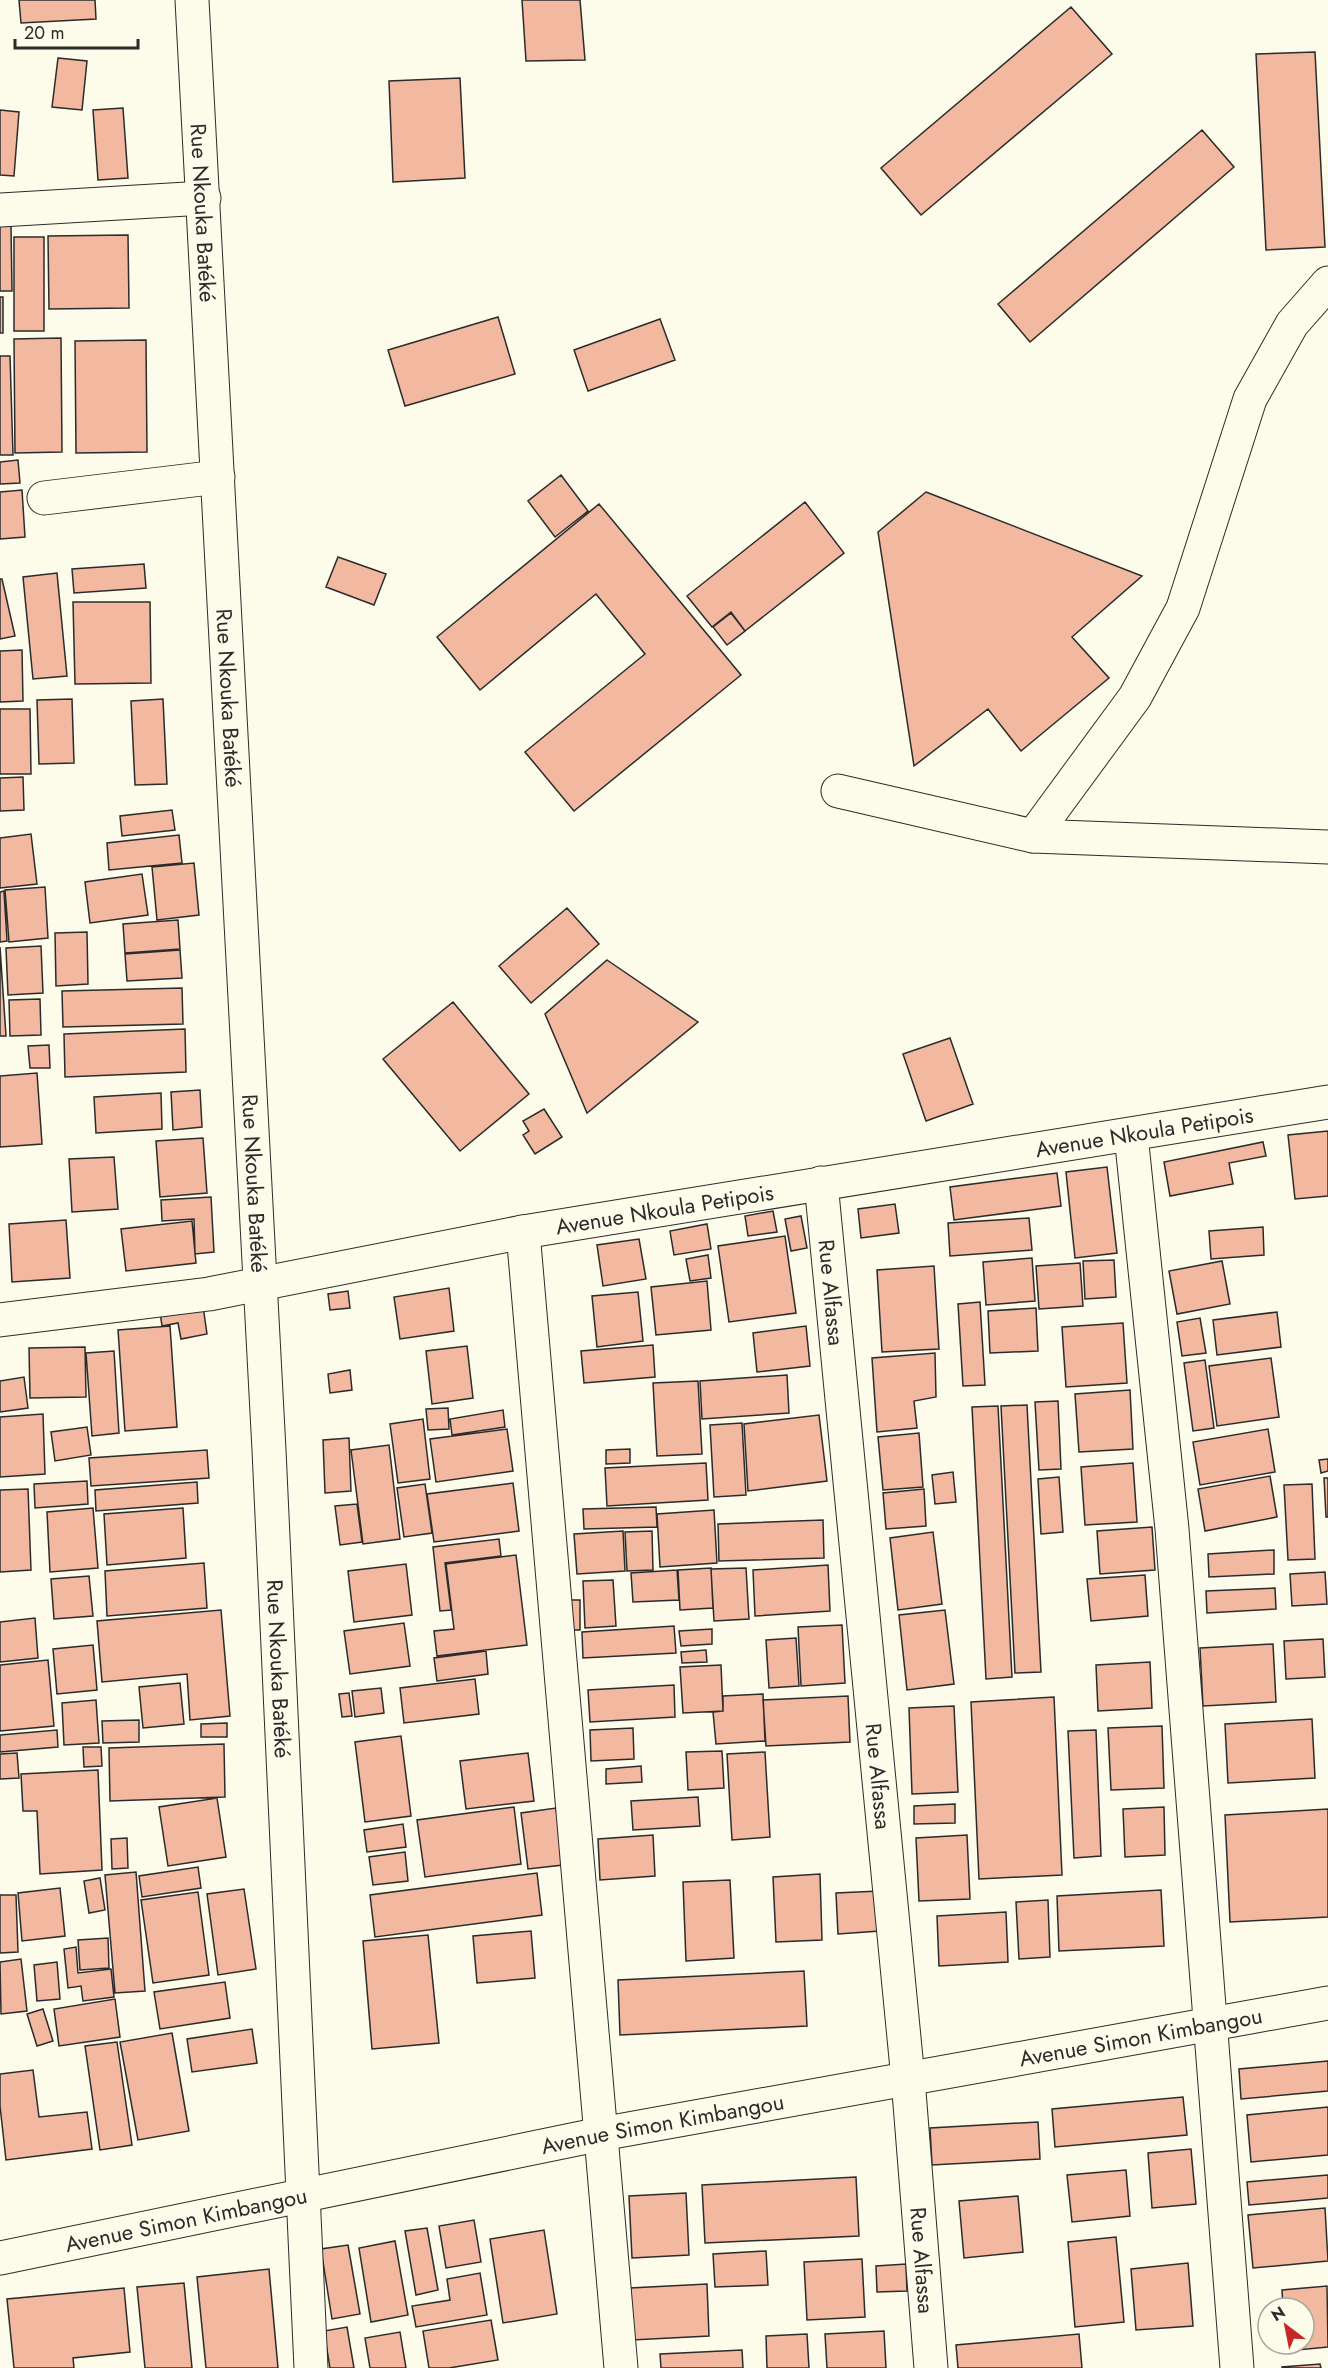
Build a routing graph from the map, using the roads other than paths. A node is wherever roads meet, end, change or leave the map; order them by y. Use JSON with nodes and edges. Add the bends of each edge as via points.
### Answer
{"nodes":[{"id":1,"x":192,"y":0,"type":"edge"},
{"id":2,"x":204,"y":198,"type":"junction"},
{"id":3,"x":0,"y":210,"type":"edge"},
{"id":4,"x":1328,"y":283,"type":"edge"},
{"id":5,"x":218,"y":477,"type":"junction"},
{"id":6,"x":44,"y":498,"type":"dead end"},
{"id":7,"x":838,"y":791,"type":"dead end"},
{"id":8,"x":1034,"y":836,"type":"junction"},
{"id":9,"x":1328,"y":847,"type":"edge"},
{"id":10,"x":1328,"y":1102,"type":"edge"},
{"id":11,"x":1131,"y":1135,"type":"junction"},
{"id":12,"x":821,"y":1183,"type":"junction"},
{"id":13,"x":523,"y":1232,"type":"junction"},
{"id":14,"x":259,"y":1285,"type":"junction"},
{"id":15,"x":0,"y":1320,"type":"edge"},
{"id":16,"x":1328,"y":2003,"type":"edge"},
{"id":17,"x":1210,"y":2023,"type":"junction"},
{"id":18,"x":908,"y":2079,"type":"junction"},
{"id":19,"x":601,"y":2134,"type":"junction"},
{"id":20,"x":302,"y":2194,"type":"junction"},
{"id":21,"x":0,"y":2258,"type":"edge"},
{"id":22,"x":310,"y":2368,"type":"edge"},
{"id":23,"x":621,"y":2368,"type":"edge"},
{"id":24,"x":931,"y":2368,"type":"edge"},
{"id":25,"x":1237,"y":2368,"type":"edge"}],
"edges":[{"from":1,"to":2,"type":"street","name":"Rue Nkouka Batéké"},
{"from":2,"to":3,"type":"street"},
{"from":2,"to":5,"type":"street","name":"Rue Nkouka Batéké"},
{"from":4,"to":8,"type":"street","via":[[1292,324],[1250,399],[1183,608],[1135,697]]},
{"from":5,"to":6,"type":"street"},
{"from":5,"to":14,"type":"street","name":"Rue Nkouka Batéké"},
{"from":7,"to":8,"type":"street"},
{"from":8,"to":9,"type":"street"},
{"from":10,"to":11,"type":"street","name":"Avenue Nkoula Petipois"},
{"from":11,"to":12,"type":"street","name":"Avenue Nkoula Petipois"},
{"from":11,"to":17,"type":"street","via":[[1172,1530]]},
{"from":12,"to":13,"type":"street","name":"Avenue Nkoula Petipois"},
{"from":12,"to":18,"type":"street","name":"Rue Alfassa"},
{"from":13,"to":14,"type":"street","name":"Avenue Nkoula Petipois"},
{"from":13,"to":19,"type":"street"},
{"from":14,"to":15,"type":"street","name":"Avenue Nkoula Petipois"},
{"from":14,"to":20,"type":"street","name":"Rue Nkouka Batéké"},
{"from":16,"to":17,"type":"street","name":"Avenue Simon Kimbangou"},
{"from":17,"to":18,"type":"street","name":"Avenue Simon Kimbangou"},
{"from":17,"to":25,"type":"street"},
{"from":18,"to":19,"type":"street","name":"Avenue Simon Kimbangou"},
{"from":18,"to":24,"type":"street","name":"Rue Alfassa"},
{"from":19,"to":20,"type":"street","name":"Avenue Simon Kimbangou"},
{"from":19,"to":23,"type":"street"},
{"from":20,"to":21,"type":"street","name":"Avenue Simon Kimbangou"},
{"from":20,"to":22,"type":"street","name":"Rue Nkouka Batéké"}]}
